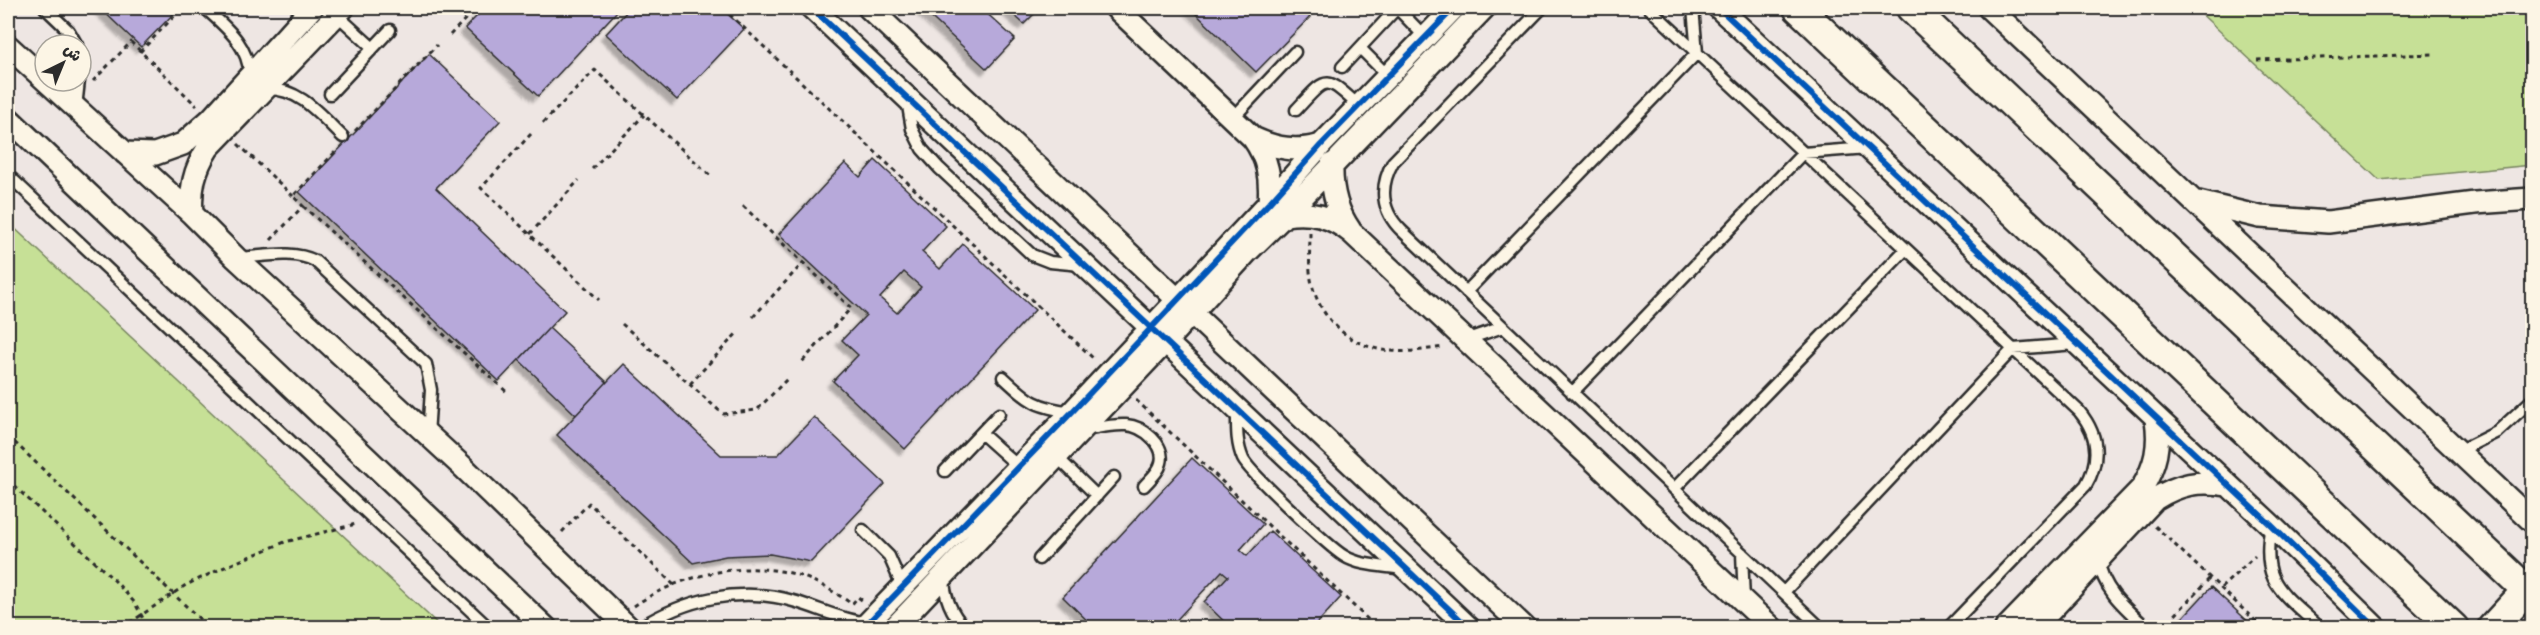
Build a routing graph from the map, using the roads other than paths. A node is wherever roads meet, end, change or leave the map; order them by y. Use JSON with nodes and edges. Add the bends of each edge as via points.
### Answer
{"nodes":[{"id":1,"x":45,"y":8,"type":"edge"},
{"id":2,"x":312,"y":8,"type":"edge"},
{"id":3,"x":812,"y":8,"type":"edge"},
{"id":4,"x":869,"y":8,"type":"edge"},
{"id":5,"x":1116,"y":8,"type":"edge"},
{"id":6,"x":1397,"y":8,"type":"edge"},
{"id":7,"x":1454,"y":8,"type":"edge"},
{"id":8,"x":1484,"y":8,"type":"edge"},
{"id":9,"x":1542,"y":8,"type":"edge"},
{"id":10,"x":1649,"y":8,"type":"edge"},
{"id":11,"x":1693,"y":8,"type":"edge"},
{"id":12,"x":1719,"y":8,"type":"edge"},
{"id":13,"x":1798,"y":8,"type":"edge"},
{"id":14,"x":1911,"y":8,"type":"edge"},
{"id":15,"x":1989,"y":8,"type":"edge"},
{"id":16,"x":206,"y":9,"type":"edge"},
{"id":17,"x":340,"y":11,"type":"edge"},
{"id":18,"x":390,"y":30,"type":"dead end"},
{"id":19,"x":70,"y":33,"type":"edge"},
{"id":20,"x":1425,"y":37,"type":"junction"},
{"id":21,"x":8,"y":46,"type":"edge"},
{"id":22,"x":373,"y":48,"type":"junction"},
{"id":23,"x":1360,"y":48,"type":"junction"},
{"id":24,"x":1295,"y":52,"type":"dead end"},
{"id":25,"x":1697,"y":52,"type":"junction"},
{"id":26,"x":1342,"y":67,"type":"dead end"},
{"id":27,"x":1388,"y":76,"type":"junction"},
{"id":28,"x":257,"y":83,"type":"junction"},
{"id":29,"x":77,"y":93,"type":"edge"},
{"id":30,"x":330,"y":94,"type":"dead end"},
{"id":31,"x":907,"y":97,"type":"junction"},
{"id":32,"x":77,"y":102,"type":"junction"},
{"id":33,"x":1359,"y":106,"type":"junction"},
{"id":34,"x":1296,"y":110,"type":"dead end"},
{"id":35,"x":8,"y":118,"type":"edge"},
{"id":36,"x":1233,"y":118,"type":"junction"},
{"id":37,"x":217,"y":125,"type":"junction"},
{"id":38,"x":343,"y":137,"type":"dead end"},
{"id":39,"x":1254,"y":138,"type":"junction"},
{"id":40,"x":1322,"y":145,"type":"junction"},
{"id":41,"x":1868,"y":148,"type":"junction"},
{"id":42,"x":125,"y":153,"type":"junction"},
{"id":43,"x":1803,"y":153,"type":"junction"},
{"id":44,"x":1332,"y":164,"type":"junction"},
{"id":45,"x":8,"y":175,"type":"edge"},
{"id":46,"x":2532,"y":199,"type":"edge"},
{"id":47,"x":2194,"y":201,"type":"junction"},
{"id":48,"x":1277,"y":209,"type":"junction"},
{"id":49,"x":192,"y":214,"type":"junction"},
{"id":50,"x":1352,"y":233,"type":"junction"},
{"id":51,"x":1906,"y":249,"type":"junction"},
{"id":52,"x":236,"y":258,"type":"junction"},
{"id":53,"x":1084,"y":265,"type":"junction"},
{"id":54,"x":1466,"y":292,"type":"junction"},
{"id":55,"x":1185,"y":306,"type":"junction"},
{"id":56,"x":1503,"y":327,"type":"junction"},
{"id":57,"x":1158,"y":335,"type":"junction"},
{"id":58,"x":1468,"y":342,"type":"junction"},
{"id":59,"x":2076,"y":344,"type":"junction"},
{"id":60,"x":2013,"y":349,"type":"junction"},
{"id":61,"x":1004,"y":377,"type":"dead end"},
{"id":62,"x":1572,"y":393,"type":"junction"},
{"id":63,"x":2531,"y":403,"type":"edge"},
{"id":64,"x":1237,"y":409,"type":"junction"},
{"id":65,"x":999,"y":414,"type":"dead end"},
{"id":66,"x":2156,"y":419,"type":"junction"},
{"id":67,"x":1076,"y":421,"type":"junction"},
{"id":68,"x":981,"y":433,"type":"junction"},
{"id":69,"x":428,"y":435,"type":"junction"},
{"id":70,"x":2459,"y":451,"type":"junction"},
{"id":71,"x":1056,"y":456,"type":"junction"},
{"id":72,"x":1019,"y":467,"type":"junction"},
{"id":73,"x":945,"y":471,"type":"dead end"},
{"id":74,"x":1114,"y":477,"type":"dead end"},
{"id":75,"x":2227,"y":484,"type":"junction"},
{"id":76,"x":1144,"y":486,"type":"dead end"},
{"id":77,"x":1674,"y":489,"type":"junction"},
{"id":78,"x":1097,"y":496,"type":"junction"},
{"id":79,"x":2532,"y":521,"type":"edge"},
{"id":80,"x":862,"y":530,"type":"dead end"},
{"id":81,"x":2269,"y":534,"type":"junction"},
{"id":82,"x":1742,"y":553,"type":"junction"},
{"id":83,"x":1039,"y":558,"type":"dead end"},
{"id":84,"x":2098,"y":559,"type":"junction"},
{"id":85,"x":1407,"y":569,"type":"junction"},
{"id":86,"x":944,"y":574,"type":"junction"},
{"id":87,"x":903,"y":588,"type":"junction"},
{"id":88,"x":1784,"y":592,"type":"junction"},
{"id":89,"x":2530,"y":592,"type":"edge"},
{"id":90,"x":1744,"y":601,"type":"junction"},
{"id":91,"x":866,"y":625,"type":"edge"},
{"id":92,"x":489,"y":627,"type":"edge"},
{"id":93,"x":546,"y":627,"type":"edge"},
{"id":94,"x":629,"y":627,"type":"edge"},
{"id":95,"x":639,"y":627,"type":"edge"},
{"id":96,"x":894,"y":627,"type":"edge"},
{"id":97,"x":965,"y":627,"type":"edge"},
{"id":98,"x":1469,"y":627,"type":"edge"},
{"id":99,"x":1525,"y":627,"type":"edge"},
{"id":100,"x":1772,"y":627,"type":"edge"},
{"id":101,"x":1821,"y":627,"type":"edge"},
{"id":102,"x":1948,"y":627,"type":"edge"},
{"id":103,"x":2006,"y":627,"type":"edge"},
{"id":104,"x":2034,"y":627,"type":"edge"},
{"id":105,"x":2146,"y":627,"type":"edge"},
{"id":106,"x":2320,"y":627,"type":"edge"},
{"id":107,"x":2376,"y":627,"type":"edge"},
{"id":108,"x":2454,"y":627,"type":"edge"},
{"id":109,"x":2492,"y":627,"type":"edge"}],
"edges":[{"from":1,"to":19,"type":"lane"},
{"from":2,"to":28,"type":"street"},
{"from":3,"to":31,"type":"street"},
{"from":4,"to":55,"type":"street"},
{"from":5,"to":36,"type":"street"},
{"from":6,"to":20,"type":"lane"},
{"from":6,"to":23,"type":"lane"},
{"from":7,"to":20,"type":"street"},
{"from":8,"to":44,"type":"street"},
{"from":9,"to":54,"type":"lane","via":[[1393,162],[1384,182],[1384,204],[1394,224]]},
{"from":10,"to":25,"type":"lane"},
{"from":11,"to":25,"type":"lane"},
{"from":12,"to":41,"type":"street"},
{"from":13,"to":108,"type":"main road"},
{"from":14,"to":89,"type":"main road"},
{"from":15,"to":47,"type":"street"},
{"from":16,"to":28,"type":"lane","via":[[242,46]]},
{"from":17,"to":22,"type":"lane"},
{"from":17,"to":28,"type":"street"},
{"from":18,"to":22,"type":"lane"},
{"from":20,"to":27,"type":"street"},
{"from":21,"to":32,"type":"street"},
{"from":22,"to":30,"type":"lane"},
{"from":23,"to":26,"type":"lane"},
{"from":23,"to":27,"type":"lane"},
{"from":24,"to":36,"type":"lane"},
{"from":25,"to":43,"type":"lane"},
{"from":25,"to":54,"type":"lane"},
{"from":27,"to":33,"type":"street"},
{"from":28,"to":37,"type":"street"},
{"from":28,"to":38,"type":"lane","via":[[304,100]]},
{"from":29,"to":32,"type":"lane"},
{"from":31,"to":53,"type":"street"},
{"from":31,"to":53,"type":"lane","via":[[912,129],[922,149],[939,168],[1032,255],[1050,262]]},
{"from":32,"to":42,"type":"street"},
{"from":33,"to":34,"type":"lane","via":[[1335,84],[1327,82]]},
{"from":33,"to":40,"type":"street"},
{"from":35,"to":93,"type":"street"},
{"from":36,"to":39,"type":"street"},
{"from":37,"to":42,"type":"street","via":[[170,150]]},
{"from":37,"to":49,"type":"street","via":[[199,163],[190,196]]},
{"from":39,"to":40,"type":"street","via":[[1287,150]]},
{"from":39,"to":48,"type":"street","via":[[1269,168]]},
{"from":40,"to":48,"type":"street"},
{"from":41,"to":43,"type":"lane"},
{"from":41,"to":59,"type":"street"},
{"from":42,"to":49,"type":"street"},
{"from":43,"to":51,"type":"lane"},
{"from":43,"to":62,"type":"lane"},
{"from":44,"to":48,"type":"street"},
{"from":44,"to":50,"type":"street","via":[[1337,208]]},
{"from":45,"to":92,"type":"lane"},
{"from":46,"to":47,"type":"street","via":[[2328,222],[2260,217]]},
{"from":47,"to":70,"type":"street"},
{"from":48,"to":50,"type":"street","via":[[1332,219]]},
{"from":48,"to":55,"type":"street","via":[[1247,252]]},
{"from":49,"to":52,"type":"street"},
{"from":50,"to":58,"type":"street"},
{"from":51,"to":60,"type":"lane"},
{"from":51,"to":77,"type":"lane"},
{"from":52,"to":69,"type":"street"},
{"from":52,"to":69,"type":"lane","via":[[289,254],[315,261],[426,364],[431,390]]},
{"from":53,"to":57,"type":"street"},
{"from":54,"to":56,"type":"lane"},
{"from":55,"to":57,"type":"street"},
{"from":55,"to":99,"type":"street"},
{"from":56,"to":58,"type":"lane"},
{"from":56,"to":62,"type":"lane"},
{"from":57,"to":64,"type":"street"},
{"from":57,"to":67,"type":"street"},
{"from":58,"to":90,"type":"street"},
{"from":59,"to":60,"type":"lane"},
{"from":59,"to":66,"type":"street"},
{"from":60,"to":88,"type":"lane"},
{"from":60,"to":102,"type":"lane","via":[[2086,420],[2095,440],[2095,463],[2086,484]]},
{"from":61,"to":67,"type":"lane","via":[[1032,403]]},
{"from":62,"to":77,"type":"lane"},
{"from":63,"to":70,"type":"lane","via":[[2497,432]]},
{"from":64,"to":85,"type":"street"},
{"from":64,"to":85,"type":"lane","via":[[1237,441],[1245,462],[1314,530],[1343,556]]},
{"from":65,"to":68,"type":"lane"},
{"from":66,"to":75,"type":"street"},
{"from":66,"to":103,"type":"street","via":[[2157,455],[2142,488]]},
{"from":67,"to":71,"type":"street"},
{"from":67,"to":72,"type":"street"},
{"from":67,"to":76,"type":"lane","via":[[1138,428],[1150,436],[1161,451],[1162,462]]},
{"from":68,"to":72,"type":"lane"},
{"from":68,"to":73,"type":"lane"},
{"from":69,"to":94,"type":"street"},
{"from":70,"to":79,"type":"street"},
{"from":71,"to":78,"type":"lane"},
{"from":71,"to":86,"type":"street"},
{"from":72,"to":87,"type":"street"},
{"from":74,"to":78,"type":"lane"},
{"from":75,"to":81,"type":"street"},
{"from":75,"to":84,"type":"street","via":[[2198,482],[2171,489],[2155,499]]},
{"from":77,"to":82,"type":"lane"},
{"from":78,"to":83,"type":"lane"},
{"from":80,"to":87,"type":"lane","via":[[889,556]]},
{"from":81,"to":106,"type":"lane","via":[[2267,566],[2273,581]]},
{"from":81,"to":107,"type":"street"},
{"from":82,"to":88,"type":"lane"},
{"from":82,"to":90,"type":"lane"},
{"from":84,"to":104,"type":"street"},
{"from":84,"to":105,"type":"lane","via":[[2112,594]]},
{"from":85,"to":98,"type":"street"},
{"from":86,"to":96,"type":"street"},
{"from":86,"to":97,"type":"lane","via":[[950,607]]},
{"from":87,"to":91,"type":"street"},
{"from":88,"to":101,"type":"lane"},
{"from":89,"to":109,"type":"main road"},
{"from":90,"to":100,"type":"street"},
{"from":91,"to":95,"type":"lane","via":[[794,601],[738,595],[683,605]]}]}
